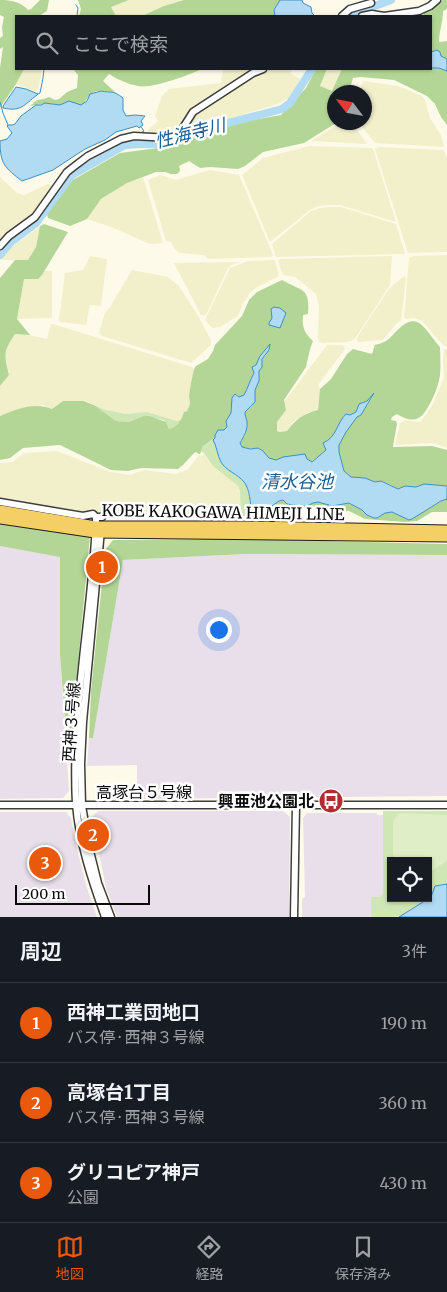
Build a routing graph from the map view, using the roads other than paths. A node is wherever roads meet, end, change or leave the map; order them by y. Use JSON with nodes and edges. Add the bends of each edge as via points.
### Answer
{"nodes":[{"id":1,"x":437,"y":0,"type":"edge"},
{"id":2,"x":371,"y":3,"type":"dead end"},
{"id":3,"x":363,"y":5,"type":"junction"},
{"id":4,"x":372,"y":14,"type":"junction"},
{"id":5,"x":343,"y":15,"type":"edge"},
{"id":6,"x":367,"y":15,"type":"edge"},
{"id":7,"x":378,"y":15,"type":"edge"},
{"id":8,"x":390,"y":15,"type":"edge"},
{"id":9,"x":260,"y":70,"type":"edge"},
{"id":10,"x":0,"y":246,"type":"edge"},
{"id":11,"x":0,"y":502,"type":"edge"},
{"id":12,"x":0,"y":510,"type":"edge"},
{"id":13,"x":0,"y":519,"type":"edge"},
{"id":14,"x":99,"y":525,"type":"junction"},
{"id":15,"x":447,"y":530,"type":"edge"},
{"id":16,"x":447,"y":537,"type":"edge"},
{"id":17,"x":0,"y":805,"type":"edge"},
{"id":18,"x":447,"y":805,"type":"edge"},
{"id":19,"x":79,"y":806,"type":"junction"},
{"id":20,"x":296,"y":806,"type":"junction"},
{"id":21,"x":105,"y":917,"type":"edge"},
{"id":22,"x":111,"y":917,"type":"edge"},
{"id":23,"x":294,"y":917,"type":"edge"}],
"edges":[{"from":1,"to":8,"type":"street","via":[[419,10]]},
{"from":2,"to":3,"type":"street"},
{"from":3,"to":4,"type":"street"},
{"from":3,"to":5,"type":"street"},
{"from":4,"to":6,"type":"street"},
{"from":4,"to":7,"type":"street"},
{"from":9,"to":10,"type":"street","via":[[193,112],[181,131],[170,138],[137,136],[121,139],[88,156],[67,172],[35,217]]},
{"from":11,"to":14,"type":"street","via":[[83,516],[93,514]]},
{"from":12,"to":14,"type":"main road","name":"KOBE KAKOGAWA HIMEJI LINE"},
{"from":13,"to":14,"type":"main road","name":"KOBE KAKOGAWA HIMEJI LINE"},
{"from":14,"to":15,"type":"main road","name":"KOBE KAKOGAWA HIMEJI LINE"},
{"from":14,"to":16,"type":"main road","name":"KOBE KAKOGAWA HIMEJI LINE"},
{"from":14,"to":19,"type":"street","name":"西神３号線","via":[[77,722],[75,764]]},
{"from":17,"to":19,"type":"street","name":"高塚台５号線"},
{"from":18,"to":20,"type":"street","name":"高塚台５号線"},
{"from":19,"to":20,"type":"street","name":"高塚台５号線"},
{"from":19,"to":21,"type":"street","name":"西神３号線","via":[[86,858]]},
{"from":19,"to":22,"type":"street","name":"西神３号線","via":[[98,883]]},
{"from":20,"to":23,"type":"street"}]}
